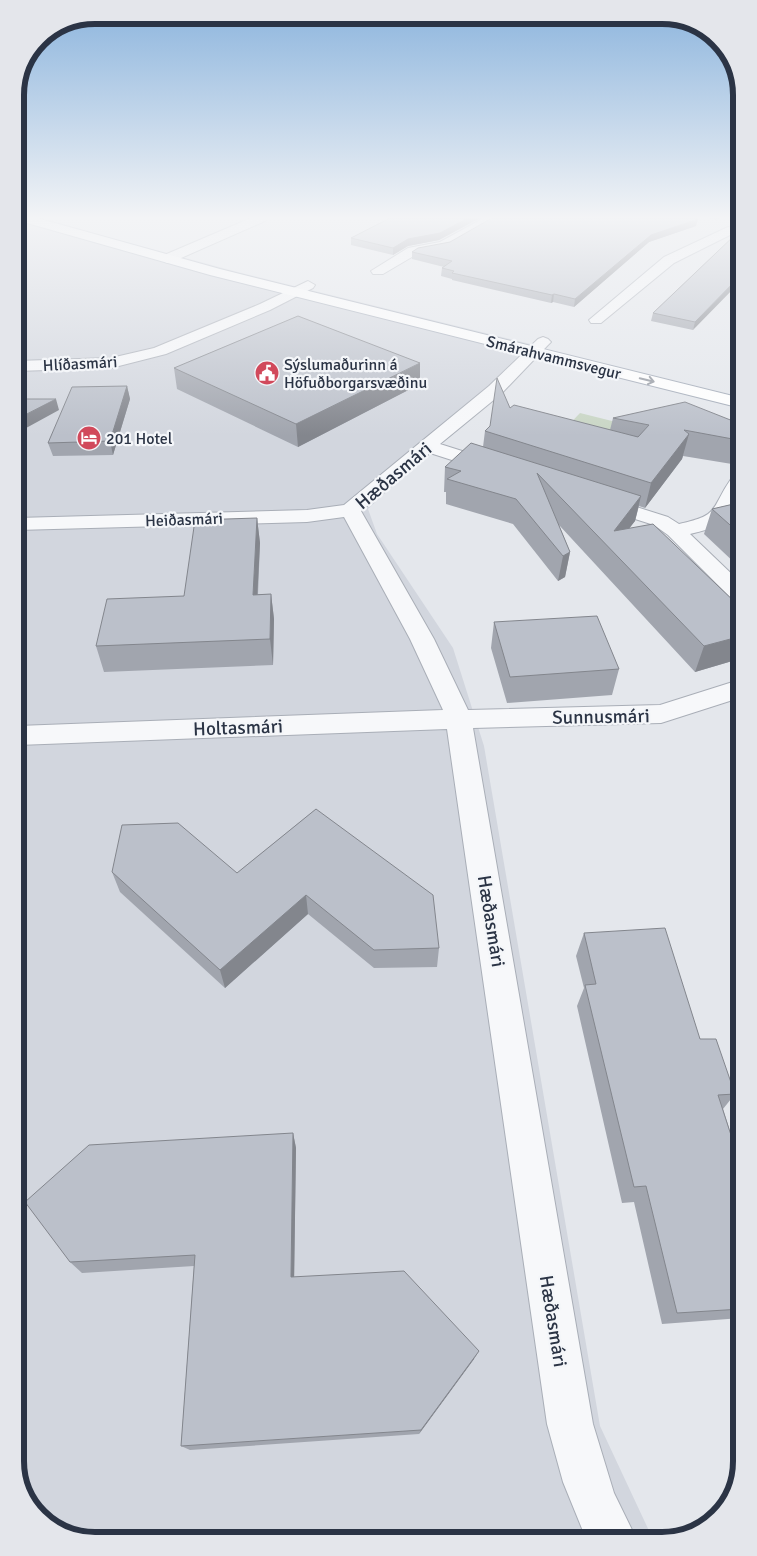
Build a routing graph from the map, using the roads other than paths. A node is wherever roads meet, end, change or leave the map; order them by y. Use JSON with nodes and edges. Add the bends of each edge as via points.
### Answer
{"nodes":[{"id":1,"x":295,"y":291,"type":"edge"},
{"id":2,"x":311,"y":291,"type":"edge"},
{"id":3,"x":632,"y":291,"type":"edge"},
{"id":4,"x":596,"y":320,"type":"dead end"},
{"id":5,"x":546,"y":349,"type":"junction"},
{"id":6,"x":24,"y":366,"type":"edge"},
{"id":7,"x":733,"y":388,"type":"edge"},
{"id":8,"x":733,"y":401,"type":"edge"},
{"id":9,"x":426,"y":446,"type":"junction"},
{"id":10,"x":512,"y":474,"type":"edge"},
{"id":11,"x":733,"y":493,"type":"edge"},
{"id":12,"x":586,"y":497,"type":"edge"},
{"id":13,"x":350,"y":510,"type":"junction"},
{"id":14,"x":24,"y":524,"type":"edge"},
{"id":15,"x":675,"y":531,"type":"junction"},
{"id":16,"x":733,"y":587,"type":"edge"},
{"id":17,"x":733,"y":690,"type":"edge"},
{"id":18,"x":459,"y":719,"type":"junction"},
{"id":19,"x":24,"y":736,"type":"edge"},
{"id":20,"x":607,"y":1532,"type":"edge"}],
"edges":[{"from":1,"to":6,"type":"street","name":"Hlíðasmári","via":[[184,341],[131,359],[111,363]]},
{"from":2,"to":5,"type":"main road","name":"Smárahvammsvegur"},
{"from":3,"to":4,"type":"street"},
{"from":5,"to":7,"type":"main road","name":"Smárahvammsvegur"},
{"from":5,"to":8,"type":"main road","name":"Smárahvammsvegur","one_way":true},
{"from":5,"to":9,"type":"street","name":"Hæðasmári","via":[[532,370],[495,390]]},
{"from":9,"to":10,"type":"street"},
{"from":9,"to":13,"type":"street","name":"Hæðasmári"},
{"from":11,"to":15,"type":"street","via":[[717,517],[704,524]]},
{"from":12,"to":15,"type":"street","via":[[661,520]]},
{"from":13,"to":14,"type":"street","name":"Heiðasmári","via":[[307,516]]},
{"from":13,"to":18,"type":"street","name":"Hæðasmári","via":[[424,645]]},
{"from":15,"to":16,"type":"street"},
{"from":17,"to":18,"type":"street","name":"Sunnusmári","via":[[662,714]]},
{"from":18,"to":19,"type":"street","name":"Holtasmári"},
{"from":18,"to":20,"type":"street","name":"Hæðasmári","via":[[570,1424],[588,1485]]}]}
